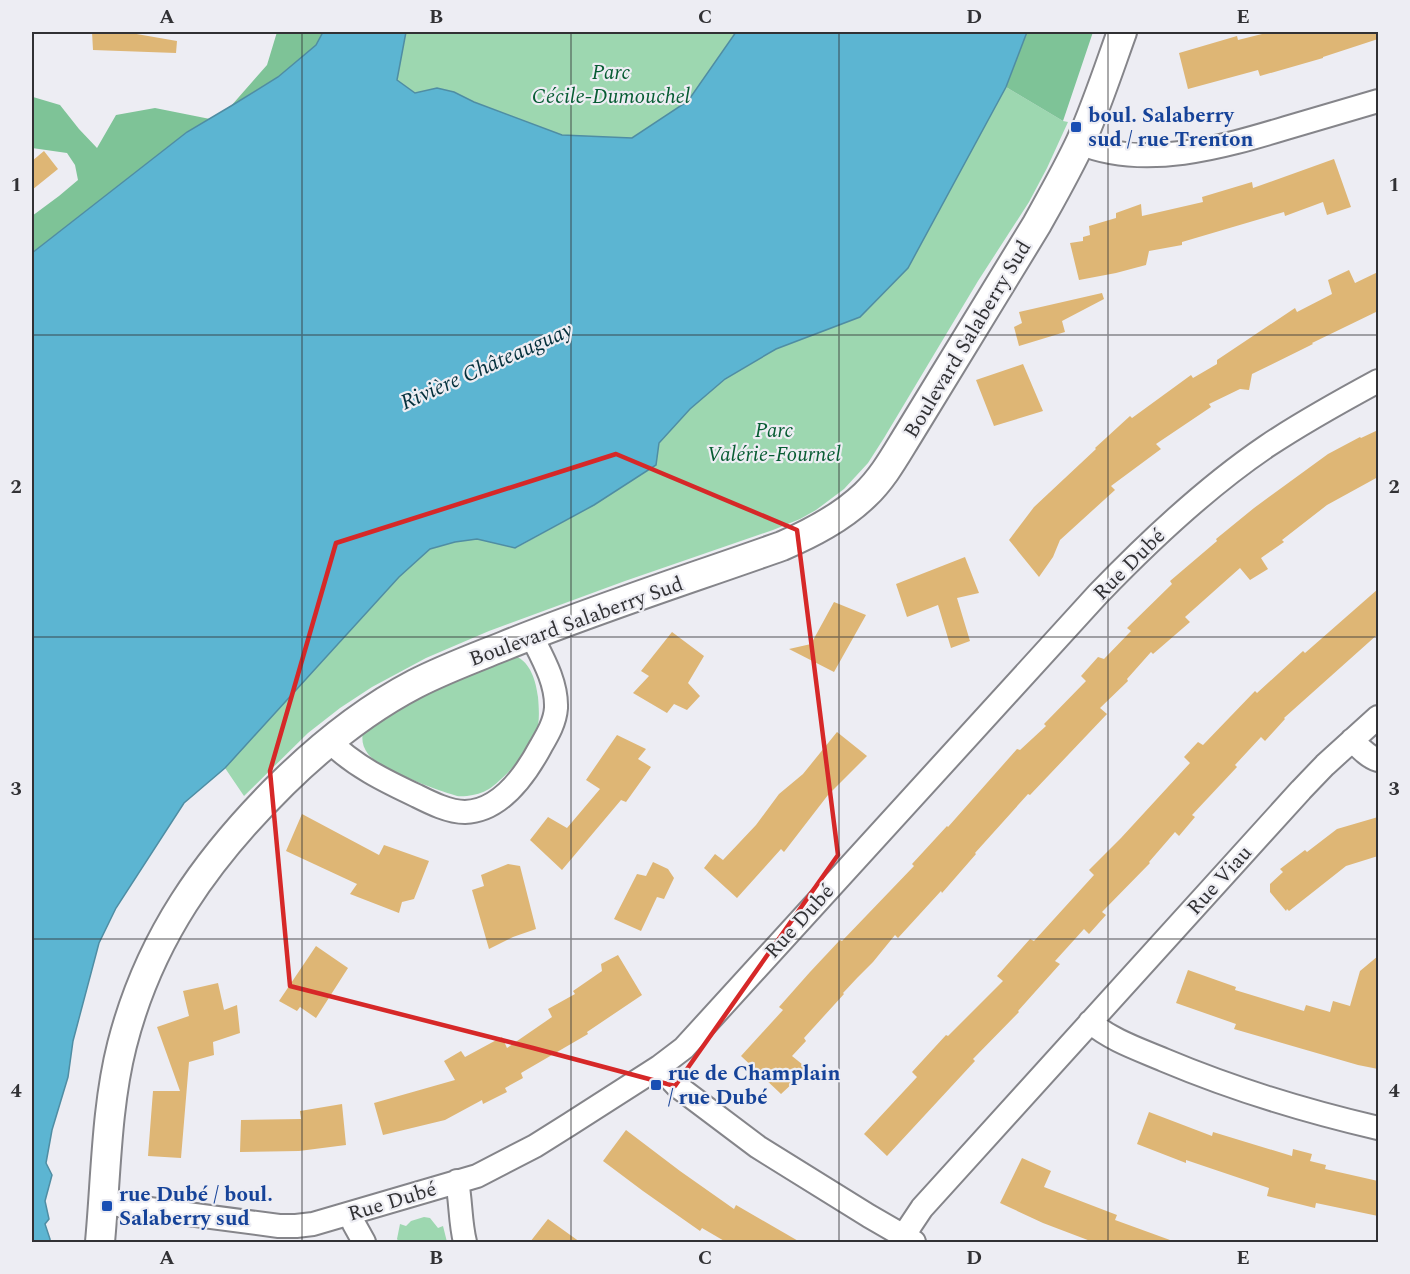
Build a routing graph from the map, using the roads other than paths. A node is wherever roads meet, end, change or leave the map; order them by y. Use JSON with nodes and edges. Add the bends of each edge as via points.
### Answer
{"nodes":[{"id":1,"x":1122,"y":32,"type":"edge"},
{"id":2,"x":1378,"y":101,"type":"edge"},
{"id":3,"x":1080,"y":143,"type":"junction"},
{"id":4,"x":1378,"y":381,"type":"edge"},
{"id":5,"x":531,"y":635,"type":"junction"},
{"id":6,"x":1378,"y":717,"type":"edge"},
{"id":7,"x":1352,"y":740,"type":"junction"},
{"id":8,"x":328,"y":741,"type":"junction"},
{"id":9,"x":1378,"y":760,"type":"edge"},
{"id":10,"x":1090,"y":1022,"type":"junction"},
{"id":11,"x":659,"y":1067,"type":"junction"},
{"id":12,"x":1378,"y":1128,"type":"edge"},
{"id":13,"x":457,"y":1181,"type":"junction"},
{"id":14,"x":104,"y":1203,"type":"junction"},
{"id":15,"x":351,"y":1214,"type":"junction"},
{"id":16,"x":909,"y":1240,"type":"edge"},
{"id":17,"x":100,"y":1242,"type":"edge"},
{"id":18,"x":364,"y":1242,"type":"edge"},
{"id":19,"x":465,"y":1242,"type":"edge"}],
"edges":[{"from":1,"to":3,"type":"street","name":"Boulevard Salaberry Sud"},
{"from":2,"to":3,"type":"street","via":[[1236,143],[1191,152],[1122,154]]},
{"from":3,"to":5,"type":"street","name":"Boulevard Salaberry Sud","via":[[1036,224],[888,466],[866,495],[837,518],[782,546]]},
{"from":4,"to":11,"type":"street","name":"Rue Dubé","via":[[1266,447],[1150,541],[684,1048]]},
{"from":5,"to":8,"type":"street","name":"Boulevard Salaberry Sud","via":[[416,683]]},
{"from":5,"to":8,"type":"street","via":[[555,693],[552,727],[514,786],[482,808],[461,812],[426,800],[371,774]]},
{"from":6,"to":7,"type":"street","name":"Rue Viau"},
{"from":7,"to":9,"type":"street"},
{"from":7,"to":10,"type":"street","name":"Rue Viau","via":[[1301,790]]},
{"from":8,"to":14,"type":"street","name":"Boulevard Salaberry Sud","via":[[225,845],[190,892],[164,937],[139,990],[121,1047],[110,1119]]},
{"from":10,"to":12,"type":"street","via":[[1124,1043],[1195,1073],[1265,1098]]},
{"from":10,"to":16,"type":"street","name":"Rue Viau","via":[[922,1208],[910,1226]]},
{"from":11,"to":13,"type":"street","name":"Rue Dubé","via":[[535,1146],[477,1176]]},
{"from":11,"to":16,"type":"street","via":[[677,1086],[758,1147]]},
{"from":13,"to":15,"type":"street","name":"Rue Dubé"},
{"from":13,"to":19,"type":"street"},
{"from":14,"to":15,"type":"street","name":"Rue Dubé","via":[[279,1226],[313,1224]]},
{"from":14,"to":17,"type":"street","name":"Boulevard Salaberry Sud"},
{"from":15,"to":18,"type":"street"}]}
